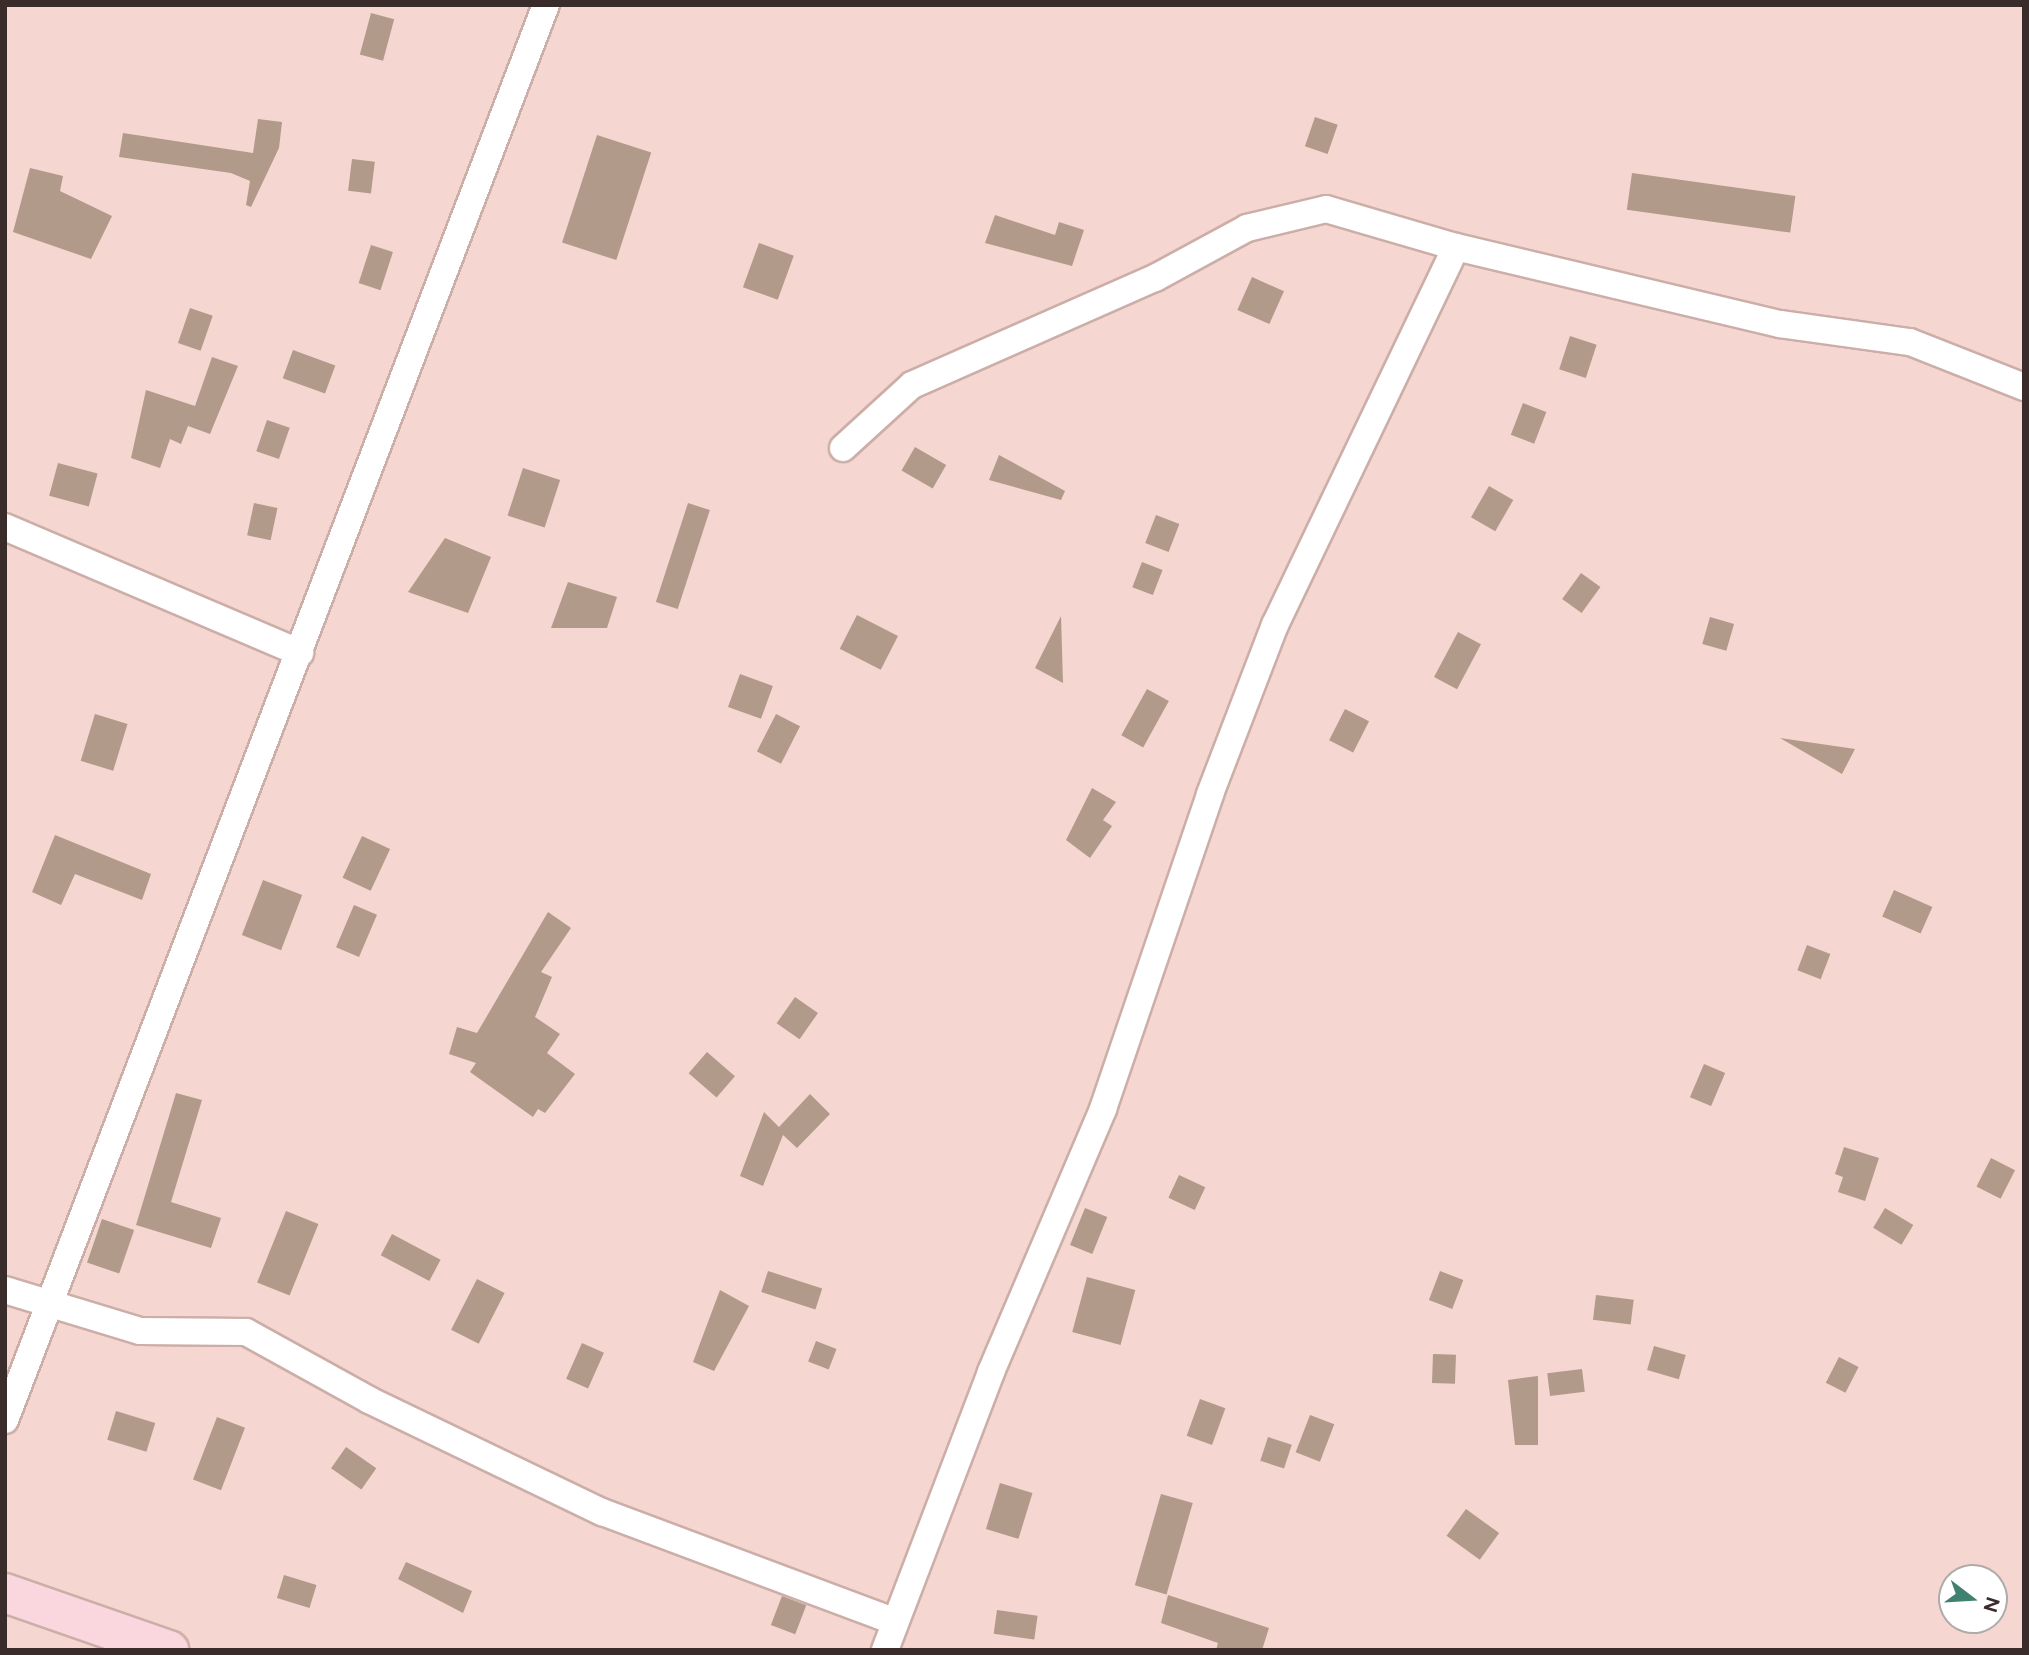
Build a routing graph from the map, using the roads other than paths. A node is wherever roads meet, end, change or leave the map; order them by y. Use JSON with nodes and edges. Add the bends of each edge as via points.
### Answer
{"nodes":[{"id":1,"x":546,"y":5,"type":"edge"},
{"id":2,"x":1456,"y":247,"type":"junction"},
{"id":3,"x":2024,"y":387,"type":"edge"},
{"id":4,"x":843,"y":448,"type":"dead end"},
{"id":5,"x":5,"y":527,"type":"edge"},
{"id":6,"x":300,"y":653,"type":"junction"},
{"id":7,"x":5,"y":1290,"type":"edge"},
{"id":8,"x":50,"y":1308,"type":"junction"},
{"id":9,"x":5,"y":1420,"type":"edge"},
{"id":10,"x":5,"y":1592,"type":"edge"},
{"id":11,"x":894,"y":1621,"type":"junction"},
{"id":12,"x":169,"y":1650,"type":"edge"},
{"id":13,"x":885,"y":1650,"type":"edge"}],
"edges":[{"from":1,"to":6,"type":"street"},
{"from":2,"to":3,"type":"street","via":[[1780,324],[1910,342]]},
{"from":2,"to":4,"type":"street","via":[[1326,209],[1247,228],[1154,278],[912,385]]},
{"from":2,"to":11,"type":"street","via":[[1275,625],[1210,794],[1103,1109]]},
{"from":5,"to":6,"type":"street"},
{"from":6,"to":8,"type":"street"},
{"from":7,"to":8,"type":"street"},
{"from":8,"to":9,"type":"street"},
{"from":8,"to":11,"type":"street","via":[[140,1331],[246,1332],[369,1400],[602,1513]]},
{"from":10,"to":12,"type":"main road"},
{"from":11,"to":13,"type":"street"}]}
